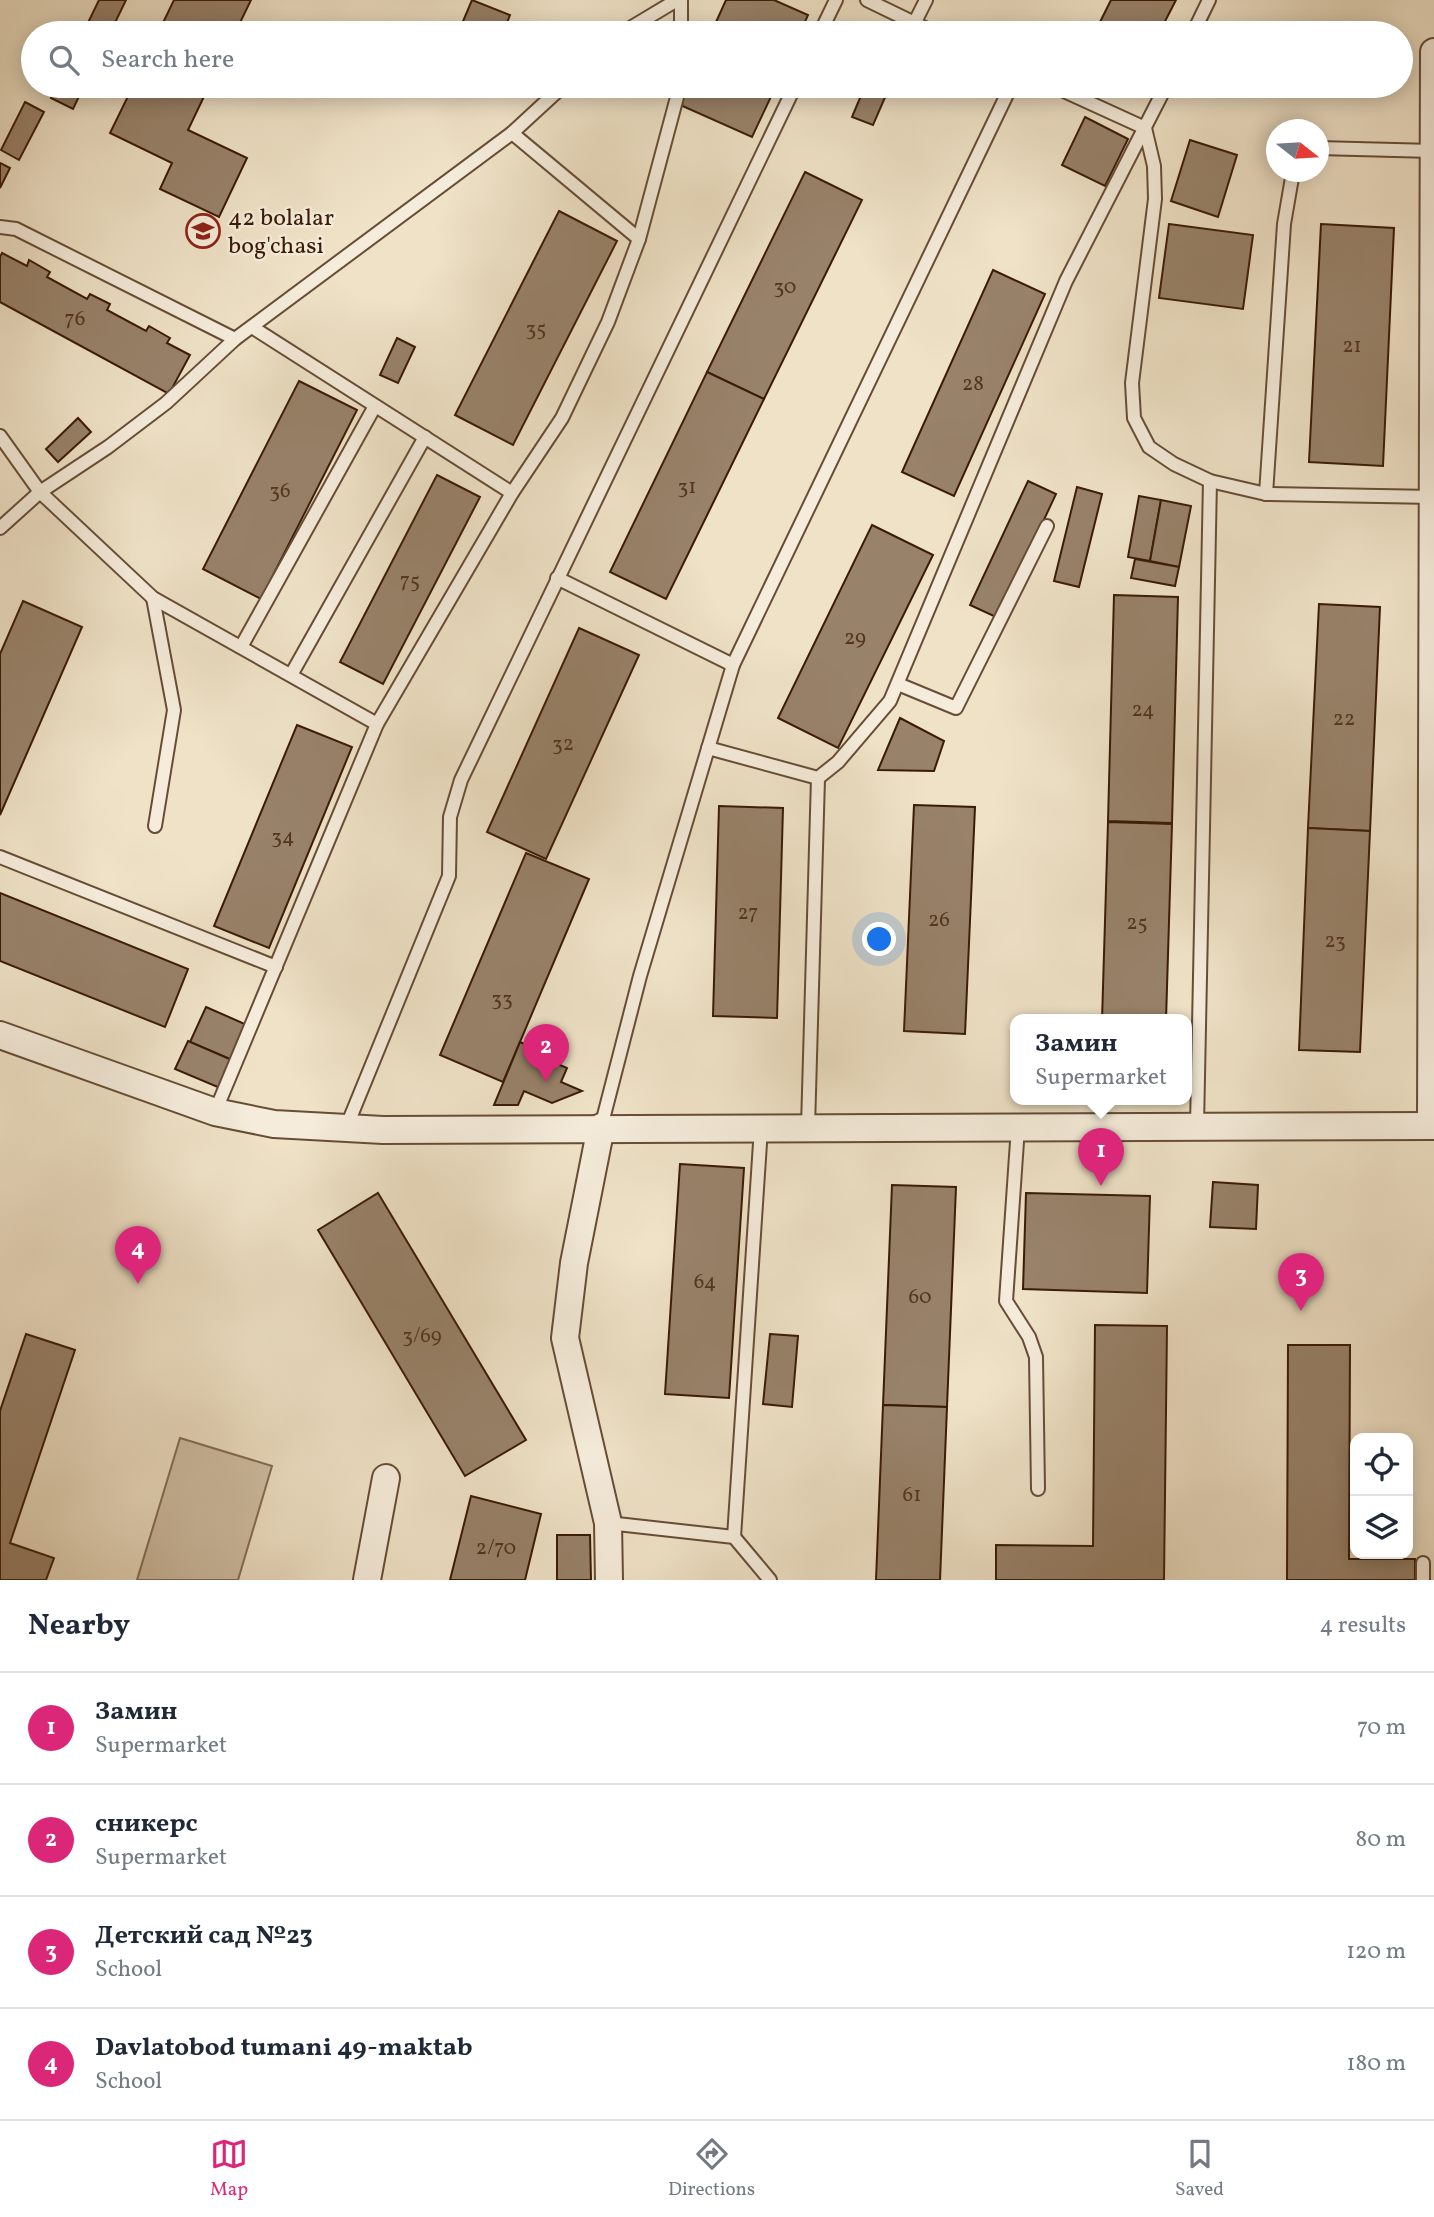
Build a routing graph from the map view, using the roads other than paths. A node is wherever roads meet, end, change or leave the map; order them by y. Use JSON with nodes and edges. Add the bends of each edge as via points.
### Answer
{"nodes":[{"id":1,"x":679,"y":0,"type":"edge"},
{"id":2,"x":836,"y":0,"type":"edge"},
{"id":3,"x":867,"y":0,"type":"edge"},
{"id":4,"x":926,"y":0,"type":"edge"},
{"id":5,"x":1209,"y":0,"type":"edge"},
{"id":6,"x":643,"y":21,"type":"edge"},
{"id":7,"x":680,"y":21,"type":"edge"},
{"id":8,"x":826,"y":21,"type":"edge"},
{"id":9,"x":908,"y":21,"type":"edge"},
{"id":10,"x":916,"y":21,"type":"edge"},
{"id":11,"x":1198,"y":21,"type":"edge"},
{"id":12,"x":1434,"y":52,"type":"edge"},
{"id":13,"x":550,"y":98,"type":"edge"},
{"id":14,"x":677,"y":98,"type":"edge"},
{"id":15,"x":789,"y":98,"type":"edge"},
{"id":16,"x":1005,"y":98,"type":"edge"},
{"id":17,"x":1079,"y":98,"type":"edge"},
{"id":18,"x":1160,"y":98,"type":"edge"},
{"id":19,"x":1145,"y":128,"type":"junction"},
{"id":20,"x":512,"y":132,"type":"junction"},
{"id":21,"x":1329,"y":149,"type":"edge"},
{"id":22,"x":1433,"y":161,"type":"edge"},
{"id":23,"x":1291,"y":182,"type":"edge"},
{"id":24,"x":0,"y":227,"type":"edge"},
{"id":25,"x":639,"y":239,"type":"junction"},
{"id":26,"x":251,"y":327,"type":"junction"},
{"id":27,"x":235,"y":339,"type":"junction"},
{"id":28,"x":375,"y":405,"type":"junction"},
{"id":29,"x":0,"y":436,"type":"edge"},
{"id":30,"x":425,"y":437,"type":"junction"},
{"id":31,"x":1210,"y":481,"type":"junction"},
{"id":32,"x":40,"y":492,"type":"junction"},
{"id":33,"x":512,"y":493,"type":"junction"},
{"id":34,"x":1266,"y":494,"type":"junction"},
{"id":35,"x":1433,"y":497,"type":"edge"},
{"id":36,"x":1047,"y":526,"type":"dead end"},
{"id":37,"x":0,"y":528,"type":"edge"},
{"id":38,"x":557,"y":578,"type":"junction"},
{"id":39,"x":153,"y":598,"type":"junction"},
{"id":40,"x":241,"y":647,"type":"junction"},
{"id":41,"x":733,"y":665,"type":"junction"},
{"id":42,"x":292,"y":675,"type":"junction"},
{"id":43,"x":898,"y":684,"type":"junction"},
{"id":44,"x":377,"y":724,"type":"junction"},
{"id":45,"x":708,"y":748,"type":"junction"},
{"id":46,"x":818,"y":778,"type":"junction"},
{"id":47,"x":155,"y":826,"type":"dead end"},
{"id":48,"x":0,"y":858,"type":"edge"},
{"id":49,"x":276,"y":967,"type":"junction"},
{"id":50,"x":0,"y":1035,"type":"edge"},
{"id":51,"x":215,"y":1112,"type":"junction"},
{"id":52,"x":1197,"y":1126,"type":"junction"},
{"id":53,"x":1433,"y":1126,"type":"edge"},
{"id":54,"x":601,"y":1127,"type":"junction"},
{"id":55,"x":808,"y":1127,"type":"junction"},
{"id":56,"x":1017,"y":1127,"type":"junction"},
{"id":57,"x":346,"y":1128,"type":"junction"},
{"id":58,"x":761,"y":1128,"type":"junction"},
{"id":59,"x":386,"y":1478,"type":"dead end"},
{"id":60,"x":1038,"y":1489,"type":"dead end"},
{"id":61,"x":608,"y":1523,"type":"junction"},
{"id":62,"x":734,"y":1537,"type":"junction"},
{"id":63,"x":1423,"y":1563,"type":"dead end"},
{"id":64,"x":367,"y":1580,"type":"edge"},
{"id":65,"x":610,"y":1580,"type":"edge"},
{"id":66,"x":769,"y":1580,"type":"edge"},
{"id":67,"x":1423,"y":1580,"type":"edge"}],
"edges":[{"from":1,"to":6,"type":"lane"},
{"from":1,"to":7,"type":"lane"},
{"from":2,"to":8,"type":"lane"},
{"from":3,"to":9,"type":"lane"},
{"from":4,"to":10,"type":"lane"},
{"from":5,"to":11,"type":"lane"},
{"from":12,"to":22,"type":"street"},
{"from":13,"to":20,"type":"lane"},
{"from":14,"to":25,"type":"lane"},
{"from":15,"to":38,"type":"lane"},
{"from":16,"to":41,"type":"lane"},
{"from":17,"to":19,"type":"lane"},
{"from":18,"to":19,"type":"lane"},
{"from":19,"to":31,"type":"lane","via":[[1156,199],[1132,383],[1134,418],[1149,447]]},
{"from":19,"to":43,"type":"lane","via":[[1066,281]]},
{"from":20,"to":25,"type":"lane"},
{"from":20,"to":26,"type":"lane"},
{"from":21,"to":22,"type":"lane"},
{"from":22,"to":35,"type":"street"},
{"from":23,"to":34,"type":"lane","via":[[1284,223]]},
{"from":24,"to":27,"type":"lane","via":[[16,229]]},
{"from":25,"to":33,"type":"lane","via":[[608,322],[562,418]]},
{"from":26,"to":27,"type":"lane"},
{"from":26,"to":28,"type":"lane"},
{"from":27,"to":32,"type":"lane","via":[[166,403]]},
{"from":28,"to":30,"type":"lane"},
{"from":28,"to":40,"type":"lane"},
{"from":29,"to":32,"type":"lane"},
{"from":30,"to":33,"type":"lane"},
{"from":30,"to":42,"type":"lane"},
{"from":31,"to":34,"type":"lane"},
{"from":31,"to":52,"type":"lane"},
{"from":32,"to":37,"type":"lane"},
{"from":32,"to":39,"type":"lane"},
{"from":33,"to":44,"type":"lane"},
{"from":34,"to":35,"type":"lane"},
{"from":35,"to":53,"type":"street"},
{"from":36,"to":43,"type":"lane","via":[[956,708]]},
{"from":38,"to":41,"type":"lane"},
{"from":38,"to":57,"type":"lane","via":[[461,780],[450,817],[449,876]]},
{"from":39,"to":40,"type":"lane"},
{"from":39,"to":47,"type":"lane","via":[[174,710]]},
{"from":40,"to":42,"type":"lane"},
{"from":41,"to":45,"type":"lane"},
{"from":42,"to":44,"type":"lane"},
{"from":43,"to":46,"type":"lane","via":[[882,712]]},
{"from":44,"to":49,"type":"lane"},
{"from":45,"to":46,"type":"lane"},
{"from":45,"to":54,"type":"lane"},
{"from":46,"to":55,"type":"lane"},
{"from":48,"to":49,"type":"lane"},
{"from":49,"to":51,"type":"lane"},
{"from":50,"to":51,"type":"street"},
{"from":51,"to":57,"type":"street","via":[[274,1124]]},
{"from":52,"to":53,"type":"street"},
{"from":52,"to":56,"type":"street"},
{"from":54,"to":57,"type":"street"},
{"from":54,"to":58,"type":"street"},
{"from":54,"to":61,"type":"street","via":[[574,1263],[565,1338]]},
{"from":55,"to":56,"type":"street"},
{"from":55,"to":58,"type":"street"},
{"from":56,"to":60,"type":"lane","via":[[1006,1301],[1036,1357]]},
{"from":58,"to":62,"type":"lane"},
{"from":59,"to":64,"type":"street"},
{"from":61,"to":62,"type":"lane"},
{"from":61,"to":65,"type":"street"},
{"from":62,"to":66,"type":"lane"},
{"from":63,"to":67,"type":"lane"}]}
